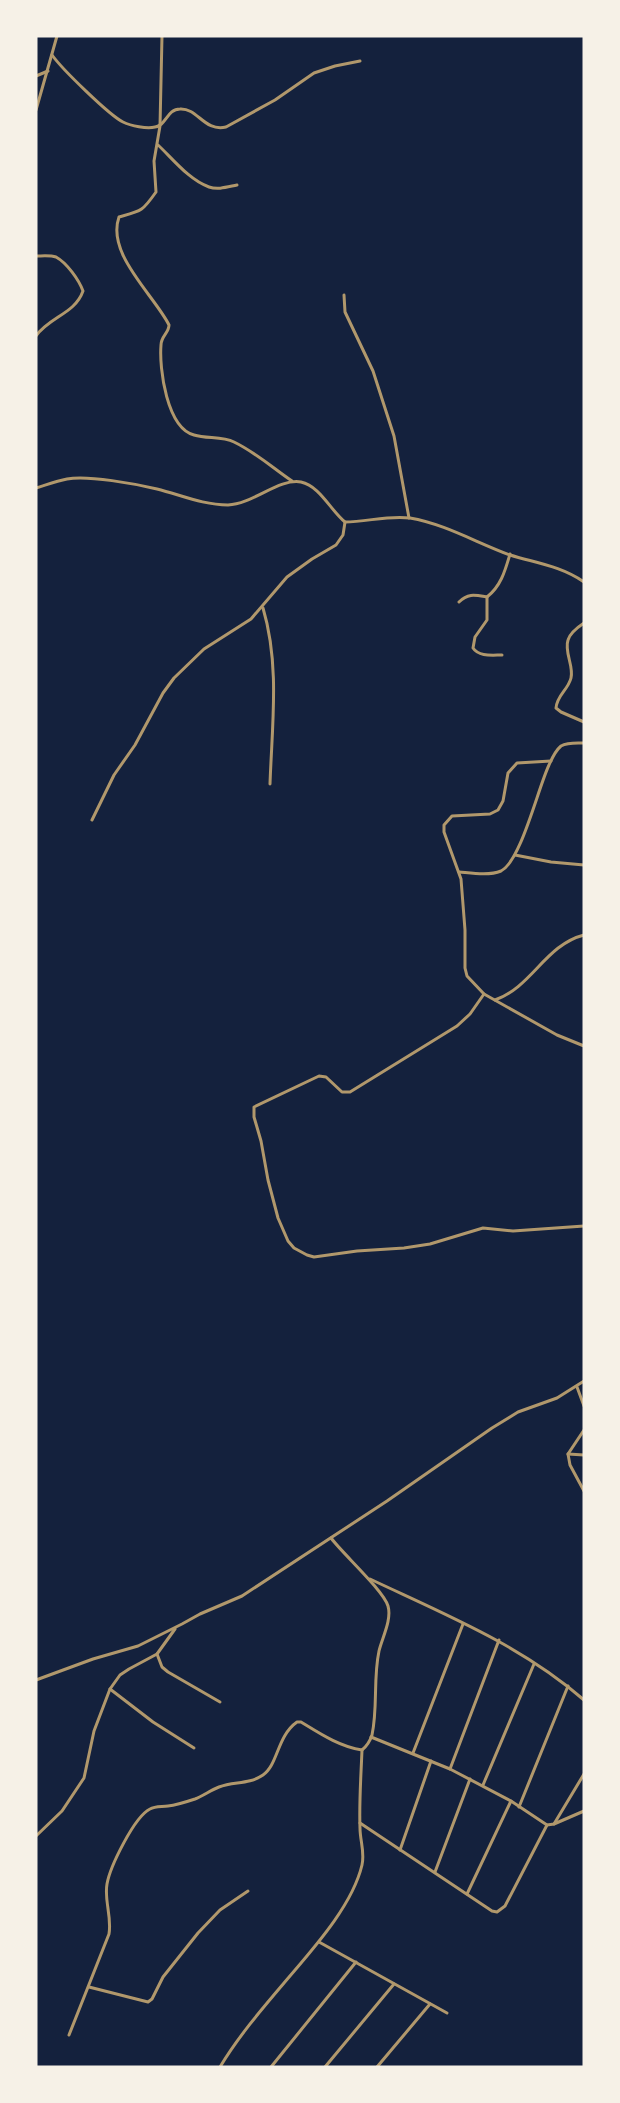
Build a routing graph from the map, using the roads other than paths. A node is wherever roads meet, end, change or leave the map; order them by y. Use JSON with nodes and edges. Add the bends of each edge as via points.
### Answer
{"nodes":[{"id":1,"x":57,"y":36,"type":"edge"},
{"id":2,"x":162,"y":36,"type":"edge"},
{"id":3,"x":52,"y":56,"type":"junction"},
{"id":4,"x":360,"y":61,"type":"dead end"},
{"id":5,"x":48,"y":71,"type":"junction"},
{"id":6,"x":36,"y":76,"type":"edge"},
{"id":7,"x":36,"y":110,"type":"edge"},
{"id":8,"x":160,"y":126,"type":"junction"},
{"id":9,"x":158,"y":145,"type":"junction"},
{"id":10,"x":237,"y":185,"type":"dead end"},
{"id":11,"x":36,"y":256,"type":"edge"},
{"id":12,"x":344,"y":295,"type":"dead end"},
{"id":13,"x":36,"y":336,"type":"edge"},
{"id":14,"x":293,"y":482,"type":"junction"},
{"id":15,"x":36,"y":488,"type":"edge"},
{"id":16,"x":409,"y":518,"type":"junction"},
{"id":17,"x":345,"y":522,"type":"junction"},
{"id":18,"x":510,"y":555,"type":"junction"},
{"id":19,"x":584,"y":582,"type":"edge"},
{"id":20,"x":487,"y":597,"type":"junction"},
{"id":21,"x":459,"y":602,"type":"dead end"},
{"id":22,"x":263,"y":608,"type":"junction"},
{"id":23,"x":584,"y":623,"type":"edge"},
{"id":24,"x":502,"y":655,"type":"dead end"},
{"id":25,"x":584,"y":722,"type":"edge"},
{"id":26,"x":584,"y":743,"type":"edge"},
{"id":27,"x":551,"y":761,"type":"junction"},
{"id":28,"x":270,"y":784,"type":"dead end"},
{"id":29,"x":92,"y":820,"type":"dead end"},
{"id":30,"x":515,"y":855,"type":"junction"},
{"id":31,"x":584,"y":865,"type":"edge"},
{"id":32,"x":459,"y":872,"type":"junction"},
{"id":33,"x":584,"y":935,"type":"edge"},
{"id":34,"x":483,"y":994,"type":"junction"},
{"id":35,"x":495,"y":1000,"type":"junction"},
{"id":36,"x":584,"y":1046,"type":"edge"},
{"id":37,"x":584,"y":1226,"type":"edge"},
{"id":38,"x":584,"y":1382,"type":"edge"},
{"id":39,"x":577,"y":1387,"type":"junction"},
{"id":40,"x":584,"y":1406,"type":"edge"},
{"id":41,"x":584,"y":1430,"type":"edge"},
{"id":42,"x":568,"y":1454,"type":"junction"},
{"id":43,"x":584,"y":1455,"type":"edge"},
{"id":44,"x":584,"y":1491,"type":"edge"},
{"id":45,"x":331,"y":1538,"type":"junction"},
{"id":46,"x":367,"y":1578,"type":"junction"},
{"id":47,"x":463,"y":1624,"type":"junction"},
{"id":48,"x":176,"y":1628,"type":"junction"},
{"id":49,"x":499,"y":1640,"type":"junction"},
{"id":50,"x":157,"y":1654,"type":"junction"},
{"id":51,"x":534,"y":1664,"type":"junction"},
{"id":52,"x":36,"y":1680,"type":"edge"},
{"id":53,"x":568,"y":1686,"type":"junction"},
{"id":54,"x":110,"y":1689,"type":"junction"},
{"id":55,"x":584,"y":1700,"type":"edge"},
{"id":56,"x":220,"y":1702,"type":"dead end"},
{"id":57,"x":371,"y":1737,"type":"junction"},
{"id":58,"x":194,"y":1748,"type":"dead end"},
{"id":59,"x":362,"y":1750,"type":"junction"},
{"id":60,"x":412,"y":1753,"type":"junction"},
{"id":61,"x":431,"y":1761,"type":"junction"},
{"id":62,"x":450,"y":1769,"type":"junction"},
{"id":63,"x":584,"y":1774,"type":"edge"},
{"id":64,"x":470,"y":1779,"type":"junction"},
{"id":65,"x":483,"y":1785,"type":"junction"},
{"id":66,"x":511,"y":1801,"type":"junction"},
{"id":67,"x":519,"y":1807,"type":"junction"},
{"id":68,"x":584,"y":1811,"type":"edge"},
{"id":69,"x":360,"y":1823,"type":"junction"},
{"id":70,"x":547,"y":1824,"type":"junction"},
{"id":71,"x":554,"y":1824,"type":"junction"},
{"id":72,"x":36,"y":1836,"type":"edge"},
{"id":73,"x":400,"y":1850,"type":"junction"},
{"id":74,"x":435,"y":1872,"type":"junction"},
{"id":75,"x":248,"y":1891,"type":"dead end"},
{"id":76,"x":467,"y":1894,"type":"junction"},
{"id":77,"x":318,"y":1942,"type":"junction"},
{"id":78,"x":356,"y":1962,"type":"junction"},
{"id":79,"x":394,"y":1984,"type":"junction"},
{"id":80,"x":89,"y":1987,"type":"junction"},
{"id":81,"x":430,"y":2004,"type":"junction"},
{"id":82,"x":447,"y":2013,"type":"dead end"},
{"id":83,"x":69,"y":2035,"type":"dead end"},
{"id":84,"x":220,"y":2067,"type":"edge"},
{"id":85,"x":271,"y":2067,"type":"edge"},
{"id":86,"x":325,"y":2067,"type":"edge"},
{"id":87,"x":377,"y":2067,"type":"edge"}],
"edges":[{"from":1,"to":3,"type":"street"},
{"from":2,"to":8,"type":"street"},
{"from":3,"to":5,"type":"street"},
{"from":3,"to":8,"type":"street","via":[[120,120]]},
{"from":4,"to":8,"type":"street","via":[[314,72],[226,128],[212,127],[180,109],[171,112]]},
{"from":5,"to":6,"type":"street"},
{"from":5,"to":7,"type":"street"},
{"from":8,"to":9,"type":"street"},
{"from":9,"to":10,"type":"street","via":[[198,182],[221,188]]},
{"from":9,"to":14,"type":"street","via":[[154,161],[156,192],[139,212],[119,218],[118,240],[124,256],[170,325],[160,347],[171,412],[177,425],[187,433],[233,441]]},
{"from":11,"to":13,"type":"street","via":[[62,262],[83,291],[74,306]]},
{"from":12,"to":16,"type":"street","via":[[345,312],[373,371],[394,436]]},
{"from":14,"to":15,"type":"street","via":[[245,502],[225,505],[100,480],[71,478]]},
{"from":14,"to":17,"type":"street","via":[[313,489]]},
{"from":16,"to":17,"type":"street"},
{"from":16,"to":18,"type":"street"},
{"from":17,"to":22,"type":"street","via":[[336,545],[287,577]]},
{"from":18,"to":19,"type":"street","via":[[564,570]]},
{"from":18,"to":20,"type":"street","via":[[499,583]]},
{"from":20,"to":21,"type":"street","via":[[470,595]]},
{"from":20,"to":24,"type":"street","via":[[488,620],[475,637],[473,648],[480,654]]},
{"from":22,"to":28,"type":"street","via":[[272,650]]},
{"from":22,"to":29,"type":"street","via":[[204,649],[163,693]]},
{"from":23,"to":25,"type":"street","via":[[568,640],[571,680],[556,708]]},
{"from":26,"to":27,"type":"street","via":[[564,744]]},
{"from":27,"to":30,"type":"street"},
{"from":27,"to":32,"type":"street","via":[[517,763],[507,773],[498,810],[490,814],[458,814],[447,819],[444,832]]},
{"from":30,"to":31,"type":"street"},
{"from":30,"to":32,"type":"street","via":[[499,872]]},
{"from":32,"to":34,"type":"street","via":[[465,968]]},
{"from":33,"to":35,"type":"street","via":[[559,947],[514,991]]},
{"from":34,"to":35,"type":"street"},
{"from":34,"to":37,"type":"street","via":[[458,1026],[350,1092],[342,1092],[326,1077],[319,1076],[254,1107],[268,1180],[288,1241],[314,1257],[419,1246],[483,1228],[513,1231]]},
{"from":35,"to":36,"type":"street"},
{"from":38,"to":39,"type":"street"},
{"from":39,"to":40,"type":"street"},
{"from":39,"to":45,"type":"street","via":[[518,1412]]},
{"from":41,"to":42,"type":"street"},
{"from":42,"to":43,"type":"street"},
{"from":42,"to":44,"type":"street"},
{"from":45,"to":46,"type":"street"},
{"from":45,"to":48,"type":"street","via":[[242,1596]]},
{"from":46,"to":47,"type":"street"},
{"from":46,"to":57,"type":"street","via":[[388,1606]]},
{"from":47,"to":49,"type":"street"},
{"from":47,"to":60,"type":"street"},
{"from":48,"to":50,"type":"street"},
{"from":48,"to":52,"type":"street","via":[[138,1646]]},
{"from":49,"to":51,"type":"street"},
{"from":49,"to":62,"type":"street"},
{"from":50,"to":54,"type":"street","via":[[120,1675]]},
{"from":50,"to":56,"type":"street","via":[[168,1672]]},
{"from":51,"to":53,"type":"street"},
{"from":51,"to":65,"type":"street"},
{"from":53,"to":55,"type":"street"},
{"from":53,"to":67,"type":"street"},
{"from":54,"to":58,"type":"street"},
{"from":54,"to":72,"type":"street","via":[[93,1731],[84,1778],[62,1811]]},
{"from":57,"to":59,"type":"street"},
{"from":57,"to":60,"type":"street"},
{"from":59,"to":69,"type":"street"},
{"from":59,"to":80,"type":"street","via":[[297,1722],[264,1775],[147,1811],[117,1854],[107,1882],[109,1934]]},
{"from":60,"to":61,"type":"street"},
{"from":61,"to":62,"type":"street"},
{"from":61,"to":73,"type":"street"},
{"from":62,"to":64,"type":"street"},
{"from":63,"to":71,"type":"street"},
{"from":64,"to":65,"type":"street"},
{"from":64,"to":74,"type":"street"},
{"from":65,"to":66,"type":"street"},
{"from":66,"to":67,"type":"street"},
{"from":66,"to":76,"type":"street"},
{"from":67,"to":70,"type":"street"},
{"from":68,"to":71,"type":"street"},
{"from":69,"to":73,"type":"street"},
{"from":69,"to":77,"type":"street","via":[[362,1865],[345,1904]]},
{"from":70,"to":71,"type":"street"},
{"from":70,"to":76,"type":"street","via":[[501,1910],[492,1911]]},
{"from":73,"to":74,"type":"street"},
{"from":74,"to":76,"type":"street"},
{"from":75,"to":80,"type":"street","via":[[220,1910],[198,1933],[148,2002]]},
{"from":77,"to":78,"type":"street"},
{"from":77,"to":84,"type":"street","via":[[267,2002]]},
{"from":78,"to":79,"type":"street"},
{"from":78,"to":85,"type":"street"},
{"from":79,"to":81,"type":"street"},
{"from":79,"to":86,"type":"street"},
{"from":80,"to":83,"type":"street"},
{"from":81,"to":82,"type":"street"},
{"from":81,"to":87,"type":"street"}]}
